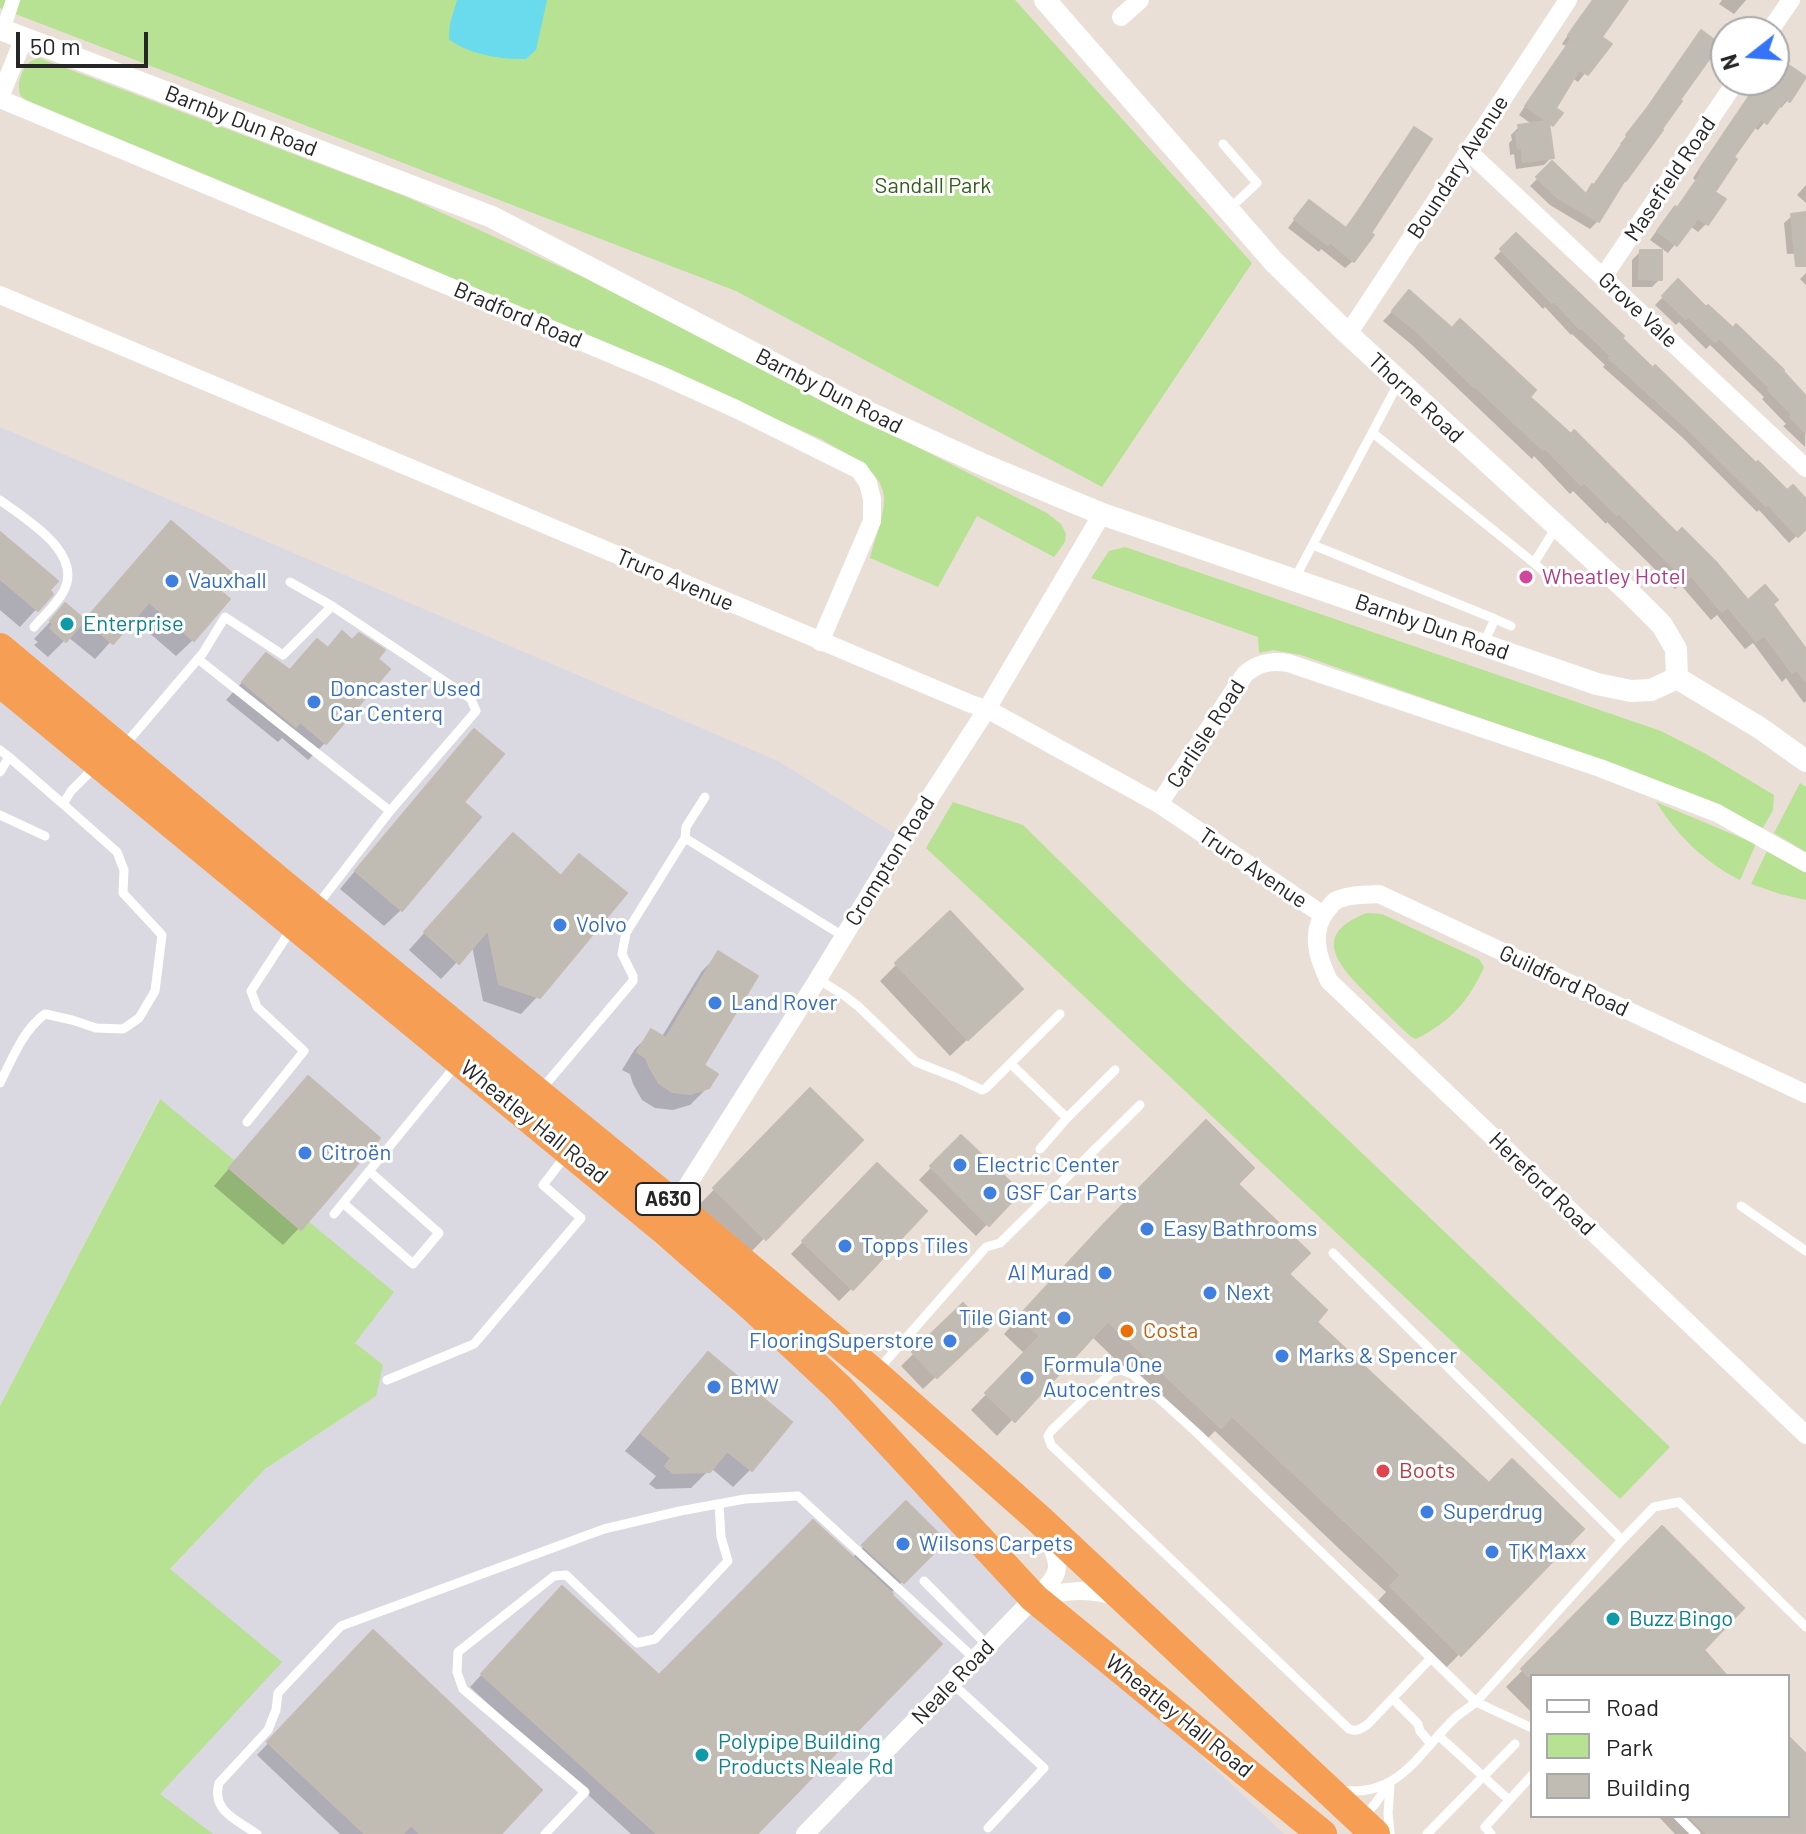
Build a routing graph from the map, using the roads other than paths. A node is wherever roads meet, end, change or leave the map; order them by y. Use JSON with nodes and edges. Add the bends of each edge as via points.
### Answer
{"nodes":[{"id":1,"x":13,"y":0,"type":"edge"},
{"id":2,"x":1045,"y":0,"type":"edge"},
{"id":3,"x":1140,"y":0,"type":"edge"},
{"id":4,"x":1568,"y":0,"type":"edge"},
{"id":5,"x":1121,"y":17,"type":"dead end"},
{"id":6,"x":9,"y":32,"type":"edge"},
{"id":7,"x":1726,"y":96,"type":"edge"},
{"id":8,"x":0,"y":98,"type":"edge"},
{"id":9,"x":1223,"y":144,"type":"dead end"},
{"id":10,"x":1469,"y":152,"type":"junction"},
{"id":11,"x":1228,"y":210,"type":"junction"},
{"id":12,"x":1603,"y":277,"type":"junction"},
{"id":13,"x":0,"y":295,"type":"edge"},
{"id":14,"x":1348,"y":334,"type":"junction"},
{"id":15,"x":1399,"y":382,"type":"junction"},
{"id":16,"x":1373,"y":433,"type":"junction"},
{"id":17,"x":1806,"y":468,"type":"edge"},
{"id":18,"x":0,"y":500,"type":"edge"},
{"id":19,"x":1102,"y":514,"type":"junction"},
{"id":20,"x":1557,"y":526,"type":"junction"},
{"id":21,"x":1313,"y":545,"type":"junction"},
{"id":22,"x":1534,"y":563,"type":"junction"},
{"id":23,"x":1545,"y":573,"type":"dead end"},
{"id":24,"x":1294,"y":580,"type":"junction"},
{"id":25,"x":290,"y":582,"type":"dead end"},
{"id":26,"x":332,"y":606,"type":"junction"},
{"id":27,"x":1495,"y":619,"type":"junction"},
{"id":28,"x":1511,"y":626,"type":"dead end"},
{"id":29,"x":34,"y":627,"type":"dead end"},
{"id":30,"x":820,"y":642,"type":"junction"},
{"id":31,"x":1483,"y":645,"type":"junction"},
{"id":32,"x":0,"y":648,"type":"edge"},
{"id":33,"x":198,"y":659,"type":"junction"},
{"id":34,"x":1677,"y":678,"type":"junction"},
{"id":35,"x":0,"y":682,"type":"edge"},
{"id":36,"x":987,"y":709,"type":"junction"},
{"id":37,"x":0,"y":750,"type":"edge"},
{"id":38,"x":110,"y":756,"type":"junction"},
{"id":39,"x":9,"y":757,"type":"junction"},
{"id":40,"x":1806,"y":761,"type":"edge"},
{"id":41,"x":0,"y":772,"type":"edge"},
{"id":42,"x":705,"y":797,"type":"dead end"},
{"id":43,"x":63,"y":804,"type":"junction"},
{"id":44,"x":1159,"y":804,"type":"junction"},
{"id":45,"x":390,"y":811,"type":"junction"},
{"id":46,"x":0,"y":815,"type":"edge"},
{"id":47,"x":45,"y":836,"type":"dead end"},
{"id":48,"x":685,"y":838,"type":"junction"},
{"id":49,"x":1806,"y":863,"type":"edge"},
{"id":50,"x":1323,"y":915,"type":"junction"},
{"id":51,"x":304,"y":918,"type":"junction"},
{"id":52,"x":843,"y":936,"type":"junction"},
{"id":53,"x":818,"y":979,"type":"junction"},
{"id":54,"x":1060,"y":1014,"type":"dead end"},
{"id":55,"x":460,"y":1061,"type":"junction"},
{"id":56,"x":1011,"y":1064,"type":"junction"},
{"id":57,"x":1115,"y":1070,"type":"dead end"},
{"id":58,"x":0,"y":1083,"type":"edge"},
{"id":59,"x":538,"y":1093,"type":"junction"},
{"id":60,"x":1806,"y":1094,"type":"edge"},
{"id":61,"x":1140,"y":1105,"type":"dead end"},
{"id":62,"x":1067,"y":1118,"type":"junction"},
{"id":63,"x":247,"y":1122,"type":"dead end"},
{"id":64,"x":1040,"y":1149,"type":"dead end"},
{"id":65,"x":569,"y":1151,"type":"junction"},
{"id":66,"x":369,"y":1171,"type":"junction"},
{"id":67,"x":343,"y":1203,"type":"junction"},
{"id":68,"x":675,"y":1205,"type":"junction"},
{"id":69,"x":1741,"y":1206,"type":"dead end"},
{"id":70,"x":334,"y":1214,"type":"dead end"},
{"id":71,"x":1806,"y":1251,"type":"edge"},
{"id":72,"x":1333,"y":1253,"type":"dead end"},
{"id":73,"x":875,"y":1374,"type":"junction"},
{"id":74,"x":387,"y":1380,"type":"dead end"},
{"id":75,"x":1806,"y":1435,"type":"edge"},
{"id":76,"x":719,"y":1504,"type":"junction"},
{"id":77,"x":1040,"y":1520,"type":"junction"},
{"id":78,"x":1622,"y":1540,"type":"junction"},
{"id":79,"x":924,"y":1581,"type":"dead end"},
{"id":80,"x":1034,"y":1598,"type":"junction"},
{"id":81,"x":1132,"y":1604,"type":"junction"},
{"id":82,"x":1806,"y":1627,"type":"edge"},
{"id":83,"x":981,"y":1653,"type":"junction"},
{"id":84,"x":1431,"y":1658,"type":"junction"},
{"id":85,"x":952,"y":1683,"type":"junction"},
{"id":86,"x":1393,"y":1699,"type":"junction"},
{"id":87,"x":1476,"y":1702,"type":"junction"},
{"id":88,"x":1530,"y":1727,"type":"edge"},
{"id":89,"x":1439,"y":1736,"type":"junction"},
{"id":90,"x":1431,"y":1744,"type":"junction"},
{"id":91,"x":1515,"y":1744,"type":"dead end"},
{"id":92,"x":1313,"y":1776,"type":"junction"},
{"id":93,"x":1484,"y":1776,"type":"junction"},
{"id":94,"x":1530,"y":1777,"type":"edge"},
{"id":95,"x":1390,"y":1782,"type":"junction"},
{"id":96,"x":1509,"y":1800,"type":"junction"},
{"id":97,"x":1680,"y":1818,"type":"edge"},
{"id":98,"x":1342,"y":1827,"type":"edge"},
{"id":99,"x":988,"y":1828,"type":"dead end"},
{"id":100,"x":257,"y":1834,"type":"edge"},
{"id":101,"x":545,"y":1834,"type":"edge"},
{"id":102,"x":805,"y":1834,"type":"edge"},
{"id":103,"x":1390,"y":1834,"type":"edge"},
{"id":104,"x":1427,"y":1834,"type":"edge"},
{"id":105,"x":1491,"y":1834,"type":"edge"},
{"id":106,"x":1696,"y":1834,"type":"edge"}],
"edges":[{"from":1,"to":6,"type":"street"},
{"from":2,"to":11,"type":"street","name":"Thorne Road"},
{"from":3,"to":5,"type":"street"},
{"from":4,"to":10,"type":"street","name":"Boundary Avenue"},
{"from":6,"to":8,"type":"street"},
{"from":6,"to":19,"type":"street","name":"Barnby Dun Road","via":[[492,217],[861,409]]},
{"from":7,"to":12,"type":"street","name":"Masefield Road"},
{"from":8,"to":30,"type":"street","name":"Bradford Road","via":[[661,375],[859,470],[868,483],[872,521]]},
{"from":9,"to":11,"type":"lane","via":[[1257,183]]},
{"from":10,"to":12,"type":"street","name":"Grove Vale"},
{"from":10,"to":14,"type":"street","name":"Boundary Avenue"},
{"from":11,"to":14,"type":"street","name":"Thorne Road"},
{"from":12,"to":17,"type":"street","name":"Grove Vale"},
{"from":13,"to":30,"type":"street","name":"Truro Avenue"},
{"from":14,"to":15,"type":"street","name":"Thorne Road"},
{"from":15,"to":16,"type":"lane"},
{"from":15,"to":20,"type":"street","name":"Thorne Road"},
{"from":16,"to":21,"type":"lane"},
{"from":16,"to":22,"type":"lane"},
{"from":18,"to":29,"type":"lane","via":[[56,544],[65,562],[69,579],[62,594]]},
{"from":19,"to":24,"type":"street","name":"Barnby Dun Road"},
{"from":19,"to":36,"type":"street","name":"Crompton Road"},
{"from":20,"to":22,"type":"lane"},
{"from":20,"to":34,"type":"street","name":"Thorne Road","via":[[1662,625],[1676,649]]},
{"from":21,"to":24,"type":"lane"},
{"from":21,"to":27,"type":"lane"},
{"from":22,"to":23,"type":"lane"},
{"from":24,"to":31,"type":"street","name":"Barnby Dun Road"},
{"from":25,"to":26,"type":"lane"},
{"from":26,"to":33,"type":"lane","via":[[283,655],[225,617]]},
{"from":26,"to":45,"type":"lane","via":[[471,699],[476,711]]},
{"from":27,"to":28,"type":"lane"},
{"from":27,"to":31,"type":"lane"},
{"from":30,"to":36,"type":"street","name":"Truro Avenue"},
{"from":31,"to":34,"type":"street","name":"Barnby Dun Road","via":[[1631,691],[1651,690]]},
{"from":32,"to":38,"type":"highway","name":"Wheatley Hall Road","number":"A630"},
{"from":33,"to":38,"type":"lane"},
{"from":33,"to":45,"type":"lane"},
{"from":34,"to":40,"type":"street"},
{"from":35,"to":38,"type":"highway","name":"Wheatley Hall Road","number":"A630"},
{"from":36,"to":44,"type":"street","name":"Truro Avenue"},
{"from":36,"to":52,"type":"street","name":"Crompton Road"},
{"from":37,"to":39,"type":"lane"},
{"from":38,"to":43,"type":"lane"},
{"from":38,"to":51,"type":"highway","name":"Wheatley Hall Road","number":"A630"},
{"from":39,"to":41,"type":"lane"},
{"from":39,"to":43,"type":"lane"},
{"from":42,"to":48,"type":"lane"},
{"from":43,"to":58,"type":"lane","via":[[117,852],[124,870],[123,893],[162,935],[155,991],[139,1018],[123,1029],[96,1028],[45,1014],[35,1021]]},
{"from":44,"to":49,"type":"street","name":"Carlisle Road","via":[[1245,674],[1254,666],[1277,661],[1600,768],[1717,813]]},
{"from":44,"to":50,"type":"street","name":"Truro Avenue"},
{"from":45,"to":51,"type":"lane"},
{"from":46,"to":47,"type":"lane"},
{"from":48,"to":52,"type":"lane"},
{"from":48,"to":59,"type":"lane","via":[[626,933],[622,954],[633,981]]},
{"from":50,"to":60,"type":"street","name":"Guildford Road","via":[[1334,901],[1379,894]]},
{"from":50,"to":75,"type":"street","name":"Hereford Road","via":[[1316,937],[1329,981]]},
{"from":51,"to":55,"type":"highway","name":"Wheatley Hall Road","number":"A630"},
{"from":51,"to":59,"type":"highway","name":"Wheatley Hall Road","number":"A630"},
{"from":51,"to":63,"type":"lane","via":[[251,991],[257,1007],[304,1051]]},
{"from":52,"to":53,"type":"street","name":"Crompton Road"},
{"from":53,"to":56,"type":"lane","via":[[859,1007],[922,1066],[982,1090]]},
{"from":53,"to":68,"type":"street","name":"Crompton Road"},
{"from":54,"to":56,"type":"lane"},
{"from":55,"to":65,"type":"highway","name":"Wheatley Hall Road","number":"A630"},
{"from":55,"to":66,"type":"lane"},
{"from":56,"to":62,"type":"lane"},
{"from":57,"to":62,"type":"lane"},
{"from":59,"to":68,"type":"highway","name":"Wheatley Hall Road","number":"A630"},
{"from":61,"to":73,"type":"lane","via":[[1000,1243],[986,1247]]},
{"from":62,"to":64,"type":"lane"},
{"from":65,"to":74,"type":"lane","via":[[543,1185],[581,1218],[474,1344]]},
{"from":65,"to":80,"type":"highway","name":"Wheatley Hall Road","number":"A630","via":[[840,1389]]},
{"from":66,"to":67,"type":"lane"},
{"from":66,"to":67,"type":"lane","via":[[439,1233],[413,1264]]},
{"from":67,"to":70,"type":"lane"},
{"from":68,"to":73,"type":"highway","name":"Wheatley Hall Road","number":"A630"},
{"from":69,"to":71,"type":"lane"},
{"from":72,"to":78,"type":"lane"},
{"from":73,"to":77,"type":"highway","name":"Wheatley Hall Road","number":"A630"},
{"from":76,"to":83,"type":"lane","via":[[798,1496]]},
{"from":76,"to":100,"type":"lane","via":[[604,1529],[341,1626],[278,1693],[268,1730],[219,1783],[218,1804]]},
{"from":76,"to":101,"type":"lane","via":[[728,1561],[655,1639],[637,1643],[566,1575],[554,1576],[458,1652],[463,1689],[585,1792]]},
{"from":77,"to":80,"type":"street","name":"Wheatley Hall Road","number":"A630","via":[[1058,1561],[1047,1588]]},
{"from":77,"to":81,"type":"highway","name":"Wheatley Hall Road","number":"A630"},
{"from":78,"to":82,"type":"lane","via":[[1654,1507],[1679,1502]]},
{"from":78,"to":87,"type":"lane"},
{"from":79,"to":83,"type":"lane"},
{"from":80,"to":81,"type":"street","name":"Wheatley Hall Road","number":"A630","via":[[1084,1591],[1108,1593]]},
{"from":80,"to":83,"type":"street","name":"Neale Road"},
{"from":80,"to":98,"type":"highway","name":"Wheatley Hall Road","number":"A630"},
{"from":81,"to":92,"type":"highway","name":"Wheatley Hall Road","number":"A630"},
{"from":83,"to":85,"type":"street","name":"Neale Road"},
{"from":84,"to":86,"type":"lane"},
{"from":84,"to":86,"type":"lane","via":[[1132,1374],[1112,1372],[1051,1431],[1051,1445],[1349,1729],[1360,1730]]},
{"from":84,"to":87,"type":"lane"},
{"from":85,"to":99,"type":"lane","via":[[1044,1768]]},
{"from":85,"to":102,"type":"street","name":"Neale Road"},
{"from":86,"to":90,"type":"lane"},
{"from":87,"to":88,"type":"lane"},
{"from":87,"to":89,"type":"lane"},
{"from":89,"to":90,"type":"lane"},
{"from":89,"to":93,"type":"lane"},
{"from":90,"to":95,"type":"lane"},
{"from":91,"to":93,"type":"lane"},
{"from":92,"to":95,"type":"lane","via":[[1357,1793]]},
{"from":92,"to":98,"type":"highway","name":"Wheatley Hall Road","number":"A630"},
{"from":93,"to":96,"type":"lane"},
{"from":93,"to":104,"type":"lane"},
{"from":94,"to":96,"type":"lane"},
{"from":95,"to":98,"type":"lane","via":[[1375,1804]]},
{"from":95,"to":103,"type":"lane"},
{"from":96,"to":105,"type":"lane","via":[[1485,1827]]},
{"from":97,"to":106,"type":"lane"}]}
